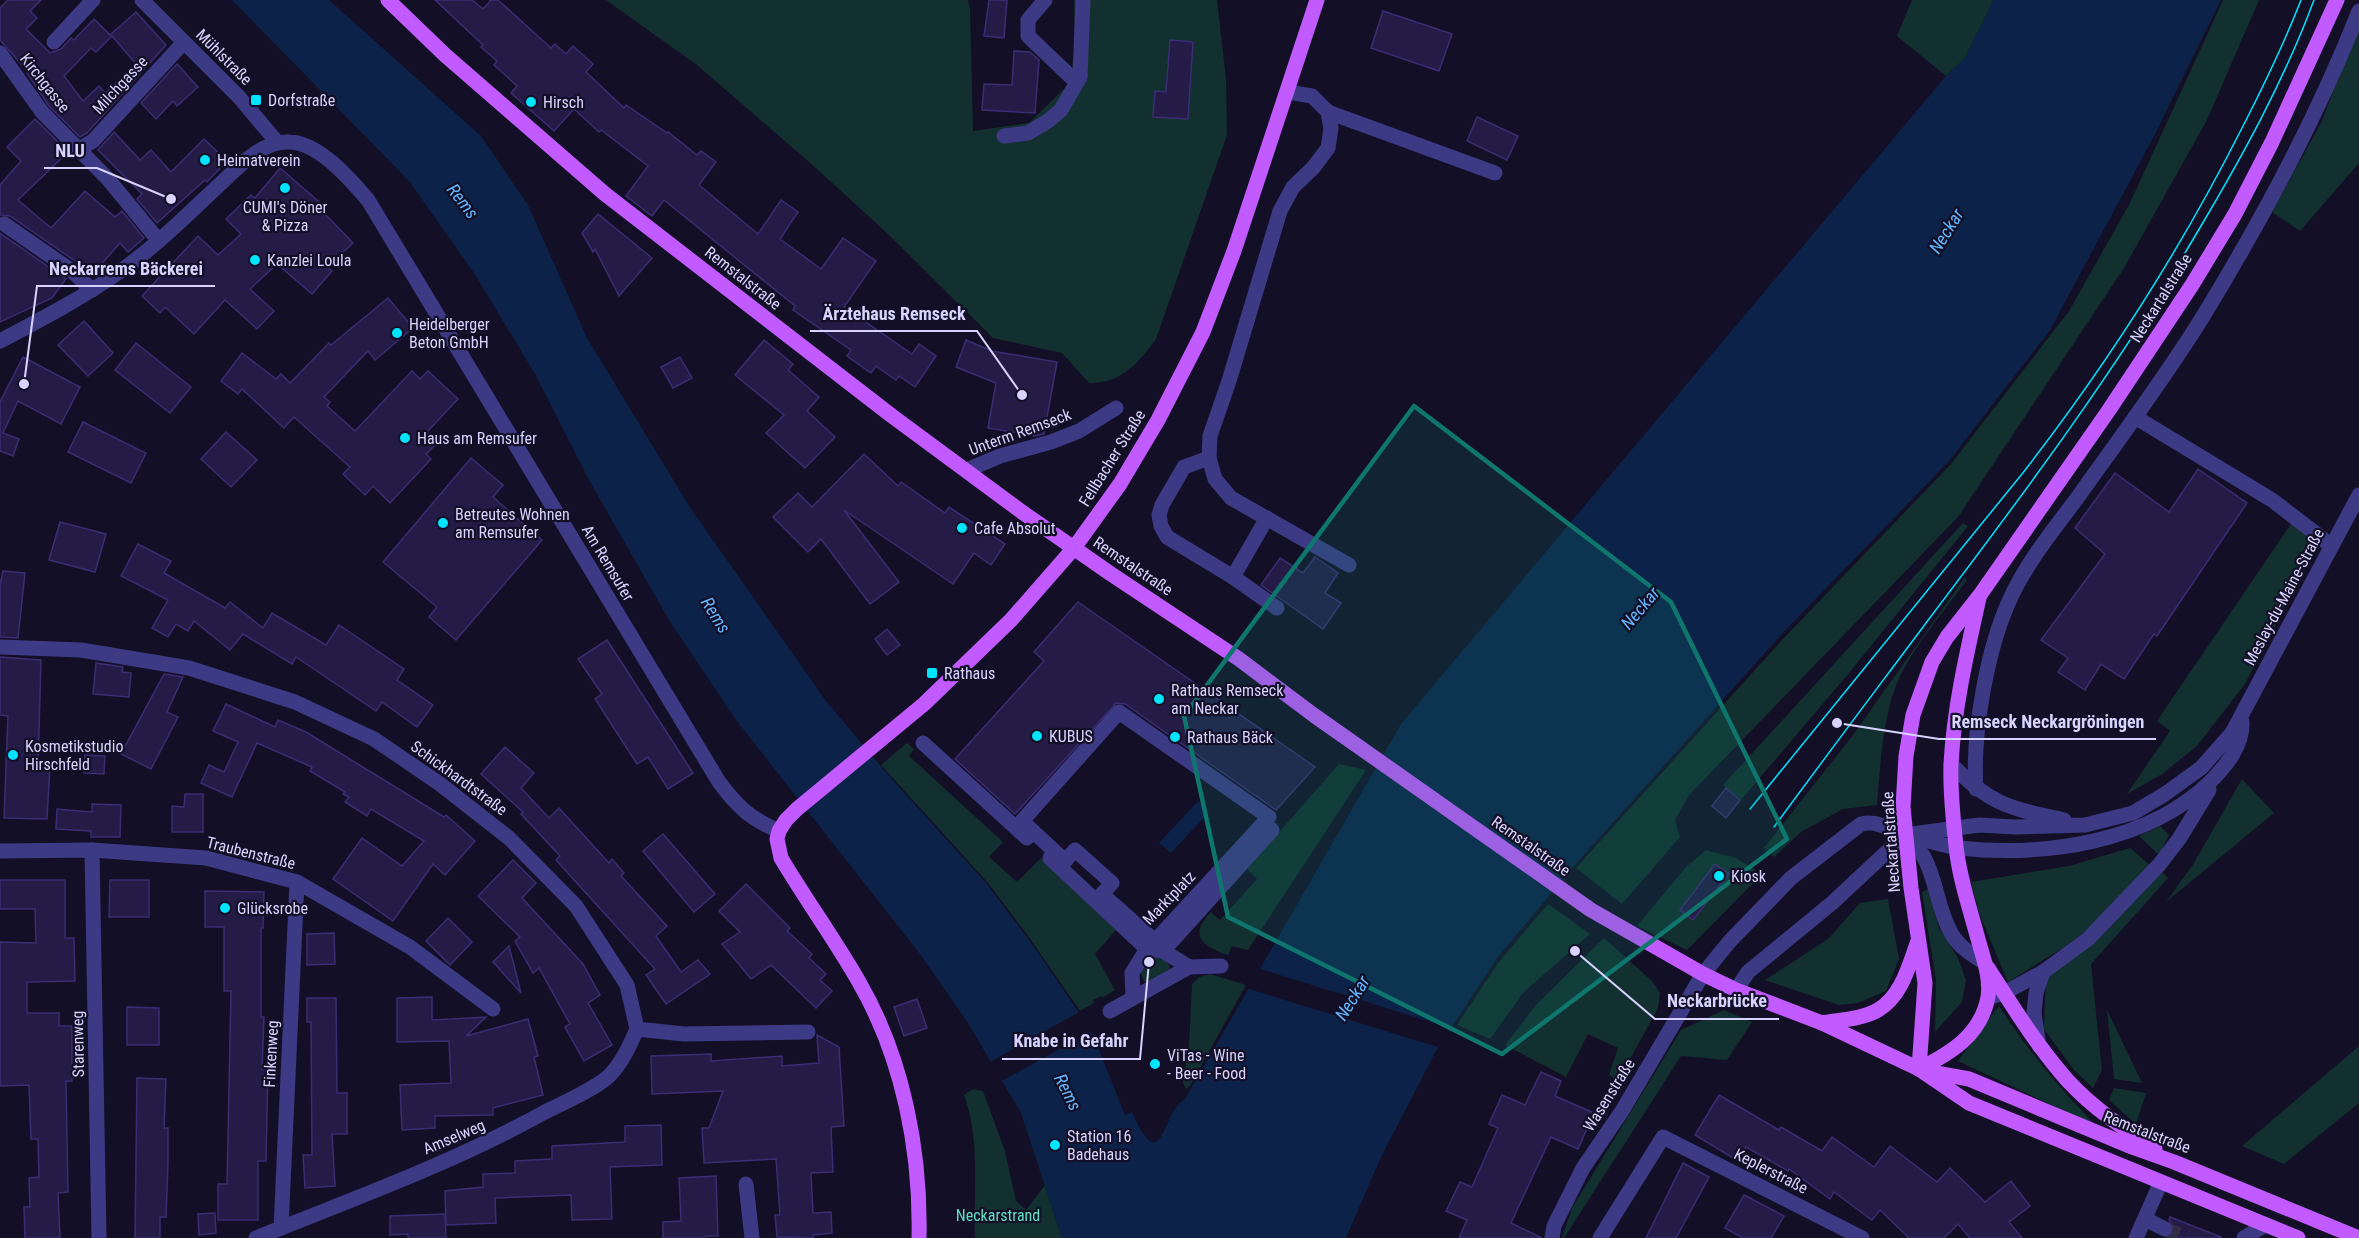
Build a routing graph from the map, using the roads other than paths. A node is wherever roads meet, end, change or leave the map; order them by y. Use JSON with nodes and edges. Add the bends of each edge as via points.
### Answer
{"nodes":[{"id":1,"x":93,"y":0,"type":"edge"},
{"id":2,"x":142,"y":0,"type":"edge"},
{"id":3,"x":388,"y":0,"type":"edge"},
{"id":4,"x":1045,"y":0,"type":"edge"},
{"id":5,"x":1083,"y":0,"type":"edge"},
{"id":6,"x":1317,"y":0,"type":"edge"},
{"id":7,"x":2337,"y":0,"type":"edge"},
{"id":8,"x":2359,"y":11,"type":"edge"},
{"id":9,"x":54,"y":42,"type":"dead end"},
{"id":10,"x":184,"y":42,"type":"junction"},
{"id":11,"x":0,"y":53,"type":"edge"},
{"id":12,"x":1080,"y":77,"type":"junction"},
{"id":13,"x":1288,"y":92,"type":"junction"},
{"id":14,"x":1328,"y":112,"type":"junction"},
{"id":15,"x":1004,"y":135,"type":"dead end"},
{"id":16,"x":277,"y":142,"type":"junction"},
{"id":17,"x":79,"y":149,"type":"junction"},
{"id":18,"x":1495,"y":173,"type":"dead end"},
{"id":19,"x":4,"y":224,"type":"dead end"},
{"id":20,"x":159,"y":241,"type":"junction"},
{"id":21,"x":92,"y":290,"type":"junction"},
{"id":22,"x":0,"y":341,"type":"edge"},
{"id":23,"x":1116,"y":408,"type":"dead end"},
{"id":24,"x":2135,"y":417,"type":"junction"},
{"id":25,"x":1209,"y":458,"type":"junction"},
{"id":26,"x":968,"y":470,"type":"junction"},
{"id":27,"x":2359,"y":495,"type":"edge"},
{"id":28,"x":1267,"y":519,"type":"junction"},
{"id":29,"x":2331,"y":547,"type":"junction"},
{"id":30,"x":1074,"y":548,"type":"junction"},
{"id":31,"x":1349,"y":565,"type":"dead end"},
{"id":32,"x":1233,"y":577,"type":"junction"},
{"id":33,"x":1980,"y":595,"type":"junction"},
{"id":34,"x":1277,"y":608,"type":"dead end"},
{"id":35,"x":0,"y":647,"type":"edge"},
{"id":36,"x":2242,"y":716,"type":"junction"},
{"id":37,"x":923,"y":743,"type":"dead end"},
{"id":38,"x":1951,"y":764,"type":"junction"},
{"id":39,"x":2220,"y":771,"type":"junction"},
{"id":40,"x":1976,"y":789,"type":"junction"},
{"id":41,"x":1263,"y":824,"type":"junction"},
{"id":42,"x":783,"y":825,"type":"junction"},
{"id":43,"x":2085,"y":825,"type":"junction"},
{"id":44,"x":1955,"y":828,"type":"junction"},
{"id":45,"x":1905,"y":835,"type":"junction"},
{"id":46,"x":1034,"y":838,"type":"junction"},
{"id":47,"x":1956,"y":848,"type":"junction"},
{"id":48,"x":92,"y":850,"type":"junction"},
{"id":49,"x":0,"y":851,"type":"edge"},
{"id":50,"x":297,"y":882,"type":"junction"},
{"id":51,"x":1920,"y":938,"type":"junction"},
{"id":52,"x":1155,"y":950,"type":"junction"},
{"id":53,"x":1985,"y":963,"type":"junction"},
{"id":54,"x":1221,"y":966,"type":"dead end"},
{"id":55,"x":1189,"y":967,"type":"junction"},
{"id":56,"x":2043,"y":972,"type":"junction"},
{"id":57,"x":1702,"y":974,"type":"junction"},
{"id":58,"x":1736,"y":990,"type":"junction"},
{"id":59,"x":2004,"y":993,"type":"junction"},
{"id":60,"x":1133,"y":997,"type":"junction"},
{"id":61,"x":1988,"y":997,"type":"junction"},
{"id":62,"x":493,"y":1009,"type":"dead end"},
{"id":63,"x":1110,"y":1011,"type":"dead end"},
{"id":64,"x":1822,"y":1023,"type":"junction"},
{"id":65,"x":637,"y":1029,"type":"junction"},
{"id":66,"x":808,"y":1032,"type":"dead end"},
{"id":67,"x":2039,"y":1046,"type":"junction"},
{"id":68,"x":1919,"y":1070,"type":"junction"},
{"id":69,"x":2174,"y":1162,"type":"junction"},
{"id":70,"x":2162,"y":1182,"type":"junction"},
{"id":71,"x":746,"y":1184,"type":"dead end"},
{"id":72,"x":2145,"y":1219,"type":"junction"},
{"id":73,"x":2265,"y":1225,"type":"junction"},
{"id":74,"x":281,"y":1228,"type":"junction"},
{"id":75,"x":2165,"y":1230,"type":"tunnel mouth"},
{"id":76,"x":99,"y":1238,"type":"edge"},
{"id":77,"x":256,"y":1238,"type":"edge"},
{"id":78,"x":752,"y":1238,"type":"edge"},
{"id":79,"x":919,"y":1238,"type":"edge"},
{"id":80,"x":1552,"y":1238,"type":"edge"},
{"id":81,"x":1600,"y":1238,"type":"edge"},
{"id":82,"x":1862,"y":1238,"type":"edge"},
{"id":83,"x":2136,"y":1238,"type":"edge"},
{"id":84,"x":2244,"y":1238,"type":"edge"},
{"id":85,"x":2298,"y":1238,"type":"edge"},
{"id":86,"x":2359,"y":1238,"type":"edge"}],
"edges":[{"from":1,"to":9,"type":"street"},
{"from":2,"to":10,"type":"street","name":"Mühlstraße"},
{"from":3,"to":26,"type":"main road","name":"Remstalstraße","via":[[445,55],[605,194],[892,416]]},
{"from":4,"to":12,"type":"street","via":[[1028,20],[1028,36],[1071,77]]},
{"from":5,"to":12,"type":"street"},
{"from":6,"to":13,"type":"main road","name":"Fellbacher Straße"},
{"from":7,"to":33,"type":"main road","name":"Neckartalstraße","via":[[2272,142],[2223,234],[2151,349]]},
{"from":8,"to":24,"type":"street","via":[[2316,111],[2252,233],[2201,319]]},
{"from":10,"to":16,"type":"street","name":"Mühlstraße"},
{"from":10,"to":17,"type":"street","name":"Milchgasse","via":[[93,141]]},
{"from":11,"to":17,"type":"street","name":"Kirchgasse","via":[[42,112]]},
{"from":12,"to":15,"type":"street","via":[[1061,110],[1047,121],[1028,133]]},
{"from":13,"to":14,"type":"street","via":[[1312,96]]},
{"from":13,"to":30,"type":"main road","name":"Fellbacher Straße","via":[[1203,332],[1120,484]]},
{"from":14,"to":18,"type":"street"},
{"from":14,"to":25,"type":"street","via":[[1328,148],[1293,187],[1280,212],[1210,436]]},
{"from":16,"to":20,"type":"street","via":[[250,157]]},
{"from":16,"to":42,"type":"street","name":"Am Remsufer","via":[[292,141],[319,153],[344,172],[368,200],[719,782],[752,818]]},
{"from":17,"to":20,"type":"street","name":"Kirchgasse"},
{"from":19,"to":21,"type":"street","via":[[72,271]]},
{"from":20,"to":21,"type":"street"},
{"from":21,"to":22,"type":"street"},
{"from":23,"to":26,"type":"street","name":"Unterm Remseck","via":[[1051,442],[1000,456]]},
{"from":24,"to":29,"type":"street","via":[[2272,500]]},
{"from":24,"to":40,"type":"street","via":[[2031,561],[2010,599],[1996,638],[1981,705],[1975,749]]},
{"from":25,"to":28,"type":"street","via":[[1215,479],[1231,498]]},
{"from":25,"to":32,"type":"street","via":[[1184,467],[1161,505],[1161,526],[1167,537]]},
{"from":26,"to":30,"type":"main road","name":"Remstalstraße"},
{"from":27,"to":29,"type":"street","name":"Meslay-du-Maine-Straße"},
{"from":28,"to":31,"type":"street"},
{"from":28,"to":32,"type":"street"},
{"from":29,"to":36,"type":"street","name":"Meslay-du-Maine-Straße"},
{"from":30,"to":42,"type":"main road","name":"Fellbacher Straße","via":[[1011,620],[939,690]]},
{"from":30,"to":57,"type":"main road","name":"Remstalstraße","via":[[1239,659],[1591,910]]},
{"from":32,"to":34,"type":"street"},
{"from":33,"to":38,"type":"main road","name":"Neckartalstraße","via":[[1959,698]]},
{"from":33,"to":45,"type":"main road","name":"Neckartalstraße","via":[[1932,662],[1913,715],[1906,756]]},
{"from":35,"to":65,"type":"street","name":"Schickhardtstraße","via":[[81,650],[189,668],[295,702],[374,739],[509,838],[576,906],[627,985]]},
{"from":36,"to":39,"type":"street","name":"Meslay-du-Maine-Straße","via":[[2237,746]]},
{"from":36,"to":43,"type":"street","name":"Meslay-du-Maine-Straße","via":[[2201,768],[2165,794],[2133,813]]},
{"from":37,"to":46,"type":"street","name":"Marktplatz"},
{"from":38,"to":40,"type":"street","name":"Meslay-du-Maine-Straße"},
{"from":38,"to":44,"type":"main road","name":"Neckartalstraße"},
{"from":39,"to":47,"type":"street","name":"Meslay-du-Maine-Straße","via":[[2176,810],[2120,833],[2052,849]]},
{"from":39,"to":56,"type":"street","name":"Meslay-du-Maine-Straße","via":[[2159,865],[2088,939]]},
{"from":40,"to":43,"type":"street","name":"Meslay-du-Maine-Straße","via":[[2011,808]]},
{"from":41,"to":46,"type":"street","name":"Marktplatz","via":[[1155,941],[1102,894],[1112,883],[1075,850],[1065,861]]},
{"from":41,"to":46,"type":"street","name":"Marktplatz","via":[[1269,817],[1119,712],[1022,821]]},
{"from":41,"to":52,"type":"street","name":"Marktplatz","via":[[1272,830]]},
{"from":42,"to":79,"type":"main road","via":[[777,839],[781,858],[860,983],[895,1067],[915,1161]]},
{"from":43,"to":44,"type":"street","name":"Meslay-du-Maine-Straße"},
{"from":44,"to":45,"type":"street","name":"Meslay-du-Maine-Straße"},
{"from":44,"to":47,"type":"main road","name":"Neckartalstraße"},
{"from":45,"to":47,"type":"street","name":"Meslay-du-Maine-Straße"},
{"from":45,"to":51,"type":"main road","name":"Neckartalstraße"},
{"from":45,"to":53,"type":"street","via":[[1925,856],[1950,933],[1963,949]]},
{"from":45,"to":57,"type":"street","name":"Wasenstraße","via":[[1872,822],[1861,824],[1791,878]]},
{"from":45,"to":58,"type":"street","via":[[1832,903],[1748,972]]},
{"from":46,"to":52,"type":"street","name":"Marktplatz"},
{"from":47,"to":53,"type":"main road","name":"Neckartalstraße"},
{"from":48,"to":49,"type":"street","name":"Traubenstraße"},
{"from":48,"to":50,"type":"street","name":"Traubenstraße","via":[[206,858]]},
{"from":48,"to":76,"type":"street","name":"Starenweg"},
{"from":50,"to":62,"type":"street","name":"Traubenstraße","via":[[410,947]]},
{"from":50,"to":74,"type":"street","name":"Finkenweg"},
{"from":51,"to":64,"type":"main road","via":[[1895,995],[1878,1010]]},
{"from":51,"to":68,"type":"main road","name":"Neckartalstraße","via":[[1925,983]]},
{"from":52,"to":55,"type":"street","name":"Marktplatz"},
{"from":52,"to":60,"type":"street","name":"Marktplatz","via":[[1132,974]]},
{"from":53,"to":59,"type":"main road"},
{"from":53,"to":61,"type":"main road"},
{"from":54,"to":55,"type":"street"},
{"from":55,"to":60,"type":"street"},
{"from":56,"to":59,"type":"street","name":"Meslay-du-Maine-Straße"},
{"from":56,"to":67,"type":"street","via":[[2034,1013]]},
{"from":57,"to":58,"type":"main road","name":"Remstalstraße"},
{"from":57,"to":80,"type":"street","name":"Wasenstraße","via":[[1622,1111],[1583,1168],[1554,1226]]},
{"from":58,"to":64,"type":"main road","name":"Remstalstraße"},
{"from":59,"to":61,"type":"street","name":"Meslay-du-Maine-Straße"},
{"from":59,"to":67,"type":"main road"},
{"from":60,"to":63,"type":"street"},
{"from":61,"to":68,"type":"main road","via":[[1981,1017],[1962,1044]]},
{"from":64,"to":68,"type":"main road","name":"Remstalstraße"},
{"from":65,"to":66,"type":"street","via":[[684,1034]]},
{"from":65,"to":74,"type":"street","name":"Amselweg","via":[[627,1052],[608,1076],[572,1098],[502,1136]]},
{"from":67,"to":69,"type":"main road","via":[[2069,1082],[2121,1127]]},
{"from":68,"to":69,"type":"main road","name":"Remstalstraße","via":[[1969,1078]]},
{"from":68,"to":70,"type":"main road","name":"Remstalstraße","via":[[1969,1103]]},
{"from":69,"to":86,"type":"main road","name":"Remstalstraße"},
{"from":70,"to":72,"type":"street"},
{"from":70,"to":73,"type":"main road","name":"Remstalstraße"},
{"from":71,"to":78,"type":"street"},
{"from":72,"to":75,"type":"street"},
{"from":72,"to":83,"type":"street"},
{"from":73,"to":84,"type":"street"},
{"from":73,"to":85,"type":"main road","name":"Remstalstraße"},
{"from":74,"to":77,"type":"street","name":"Amselweg"},
{"from":81,"to":82,"type":"street","name":"Keplerstraße","via":[[1663,1137]]}]}
